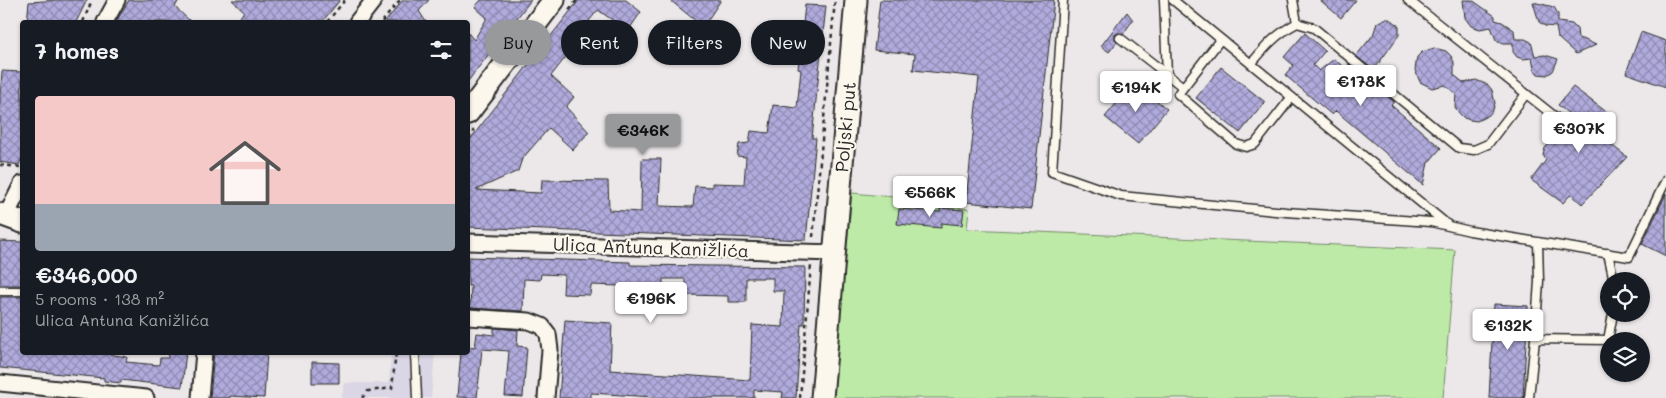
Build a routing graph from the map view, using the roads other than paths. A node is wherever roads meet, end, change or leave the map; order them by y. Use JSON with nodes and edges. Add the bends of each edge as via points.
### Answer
{"nodes":[{"id":1,"x":117,"y":0,"type":"edge"},
{"id":2,"x":374,"y":0,"type":"edge"},
{"id":3,"x":554,"y":0,"type":"edge"},
{"id":4,"x":856,"y":0,"type":"edge"},
{"id":5,"x":1063,"y":0,"type":"edge"},
{"id":6,"x":1164,"y":0,"type":"edge"},
{"id":7,"x":1173,"y":0,"type":"edge"},
{"id":8,"x":1293,"y":0,"type":"edge"},
{"id":9,"x":1408,"y":0,"type":"edge"},
{"id":10,"x":106,"y":20,"type":"edge"},
{"id":11,"x":358,"y":20,"type":"edge"},
{"id":12,"x":1297,"y":23,"type":"junction"},
{"id":13,"x":1120,"y":38,"type":"dead end"},
{"id":14,"x":1220,"y":40,"type":"junction"},
{"id":15,"x":1250,"y":64,"type":"junction"},
{"id":16,"x":1167,"y":75,"type":"junction"},
{"id":17,"x":1183,"y":87,"type":"junction"},
{"id":18,"x":1526,"y":94,"type":"junction"},
{"id":19,"x":1291,"y":98,"type":"junction"},
{"id":20,"x":470,"y":110,"type":"edge"},
{"id":21,"x":1573,"y":131,"type":"dead end"},
{"id":22,"x":1666,"y":180,"type":"edge"},
{"id":23,"x":20,"y":190,"type":"edge"},
{"id":24,"x":10,"y":217,"type":"edge"},
{"id":25,"x":1450,"y":226,"type":"junction"},
{"id":26,"x":470,"y":242,"type":"edge"},
{"id":27,"x":1538,"y":242,"type":"junction"},
{"id":28,"x":1608,"y":253,"type":"junction"},
{"id":29,"x":835,"y":254,"type":"junction"},
{"id":30,"x":1612,"y":272,"type":"edge"},
{"id":31,"x":0,"y":291,"type":"edge"},
{"id":32,"x":20,"y":292,"type":"edge"},
{"id":33,"x":470,"y":317,"type":"edge"},
{"id":34,"x":1611,"y":322,"type":"edge"},
{"id":35,"x":1535,"y":339,"type":"junction"},
{"id":36,"x":204,"y":355,"type":"edge"},
{"id":37,"x":415,"y":355,"type":"edge"},
{"id":38,"x":0,"y":383,"type":"edge"},
{"id":39,"x":146,"y":398,"type":"edge"},
{"id":40,"x":200,"y":398,"type":"edge"},
{"id":41,"x":417,"y":398,"type":"edge"},
{"id":42,"x":546,"y":398,"type":"edge"},
{"id":43,"x":822,"y":398,"type":"edge"},
{"id":44,"x":1529,"y":398,"type":"edge"}],
"edges":[{"from":1,"to":10,"type":"street"},
{"from":2,"to":11,"type":"street"},
{"from":3,"to":20,"type":"street"},
{"from":4,"to":29,"type":"street","name":"Poljski put"},
{"from":5,"to":25,"type":"lane","via":[[1052,172],[1120,196]]},
{"from":6,"to":16,"type":"lane"},
{"from":7,"to":14,"type":"lane"},
{"from":8,"to":12,"type":"lane"},
{"from":9,"to":18,"type":"lane"},
{"from":12,"to":15,"type":"lane","via":[[1279,33]]},
{"from":12,"to":18,"type":"lane","via":[[1314,28],[1460,148],[1474,150],[1488,144]]},
{"from":13,"to":16,"type":"lane"},
{"from":14,"to":15,"type":"lane"},
{"from":14,"to":17,"type":"lane"},
{"from":15,"to":19,"type":"lane"},
{"from":16,"to":17,"type":"lane"},
{"from":17,"to":19,"type":"lane","via":[[1178,94],[1236,144],[1246,147],[1255,144]]},
{"from":18,"to":21,"type":"lane"},
{"from":19,"to":25,"type":"lane"},
{"from":22,"to":28,"type":"lane","via":[[1629,257]]},
{"from":23,"to":24,"type":"street"},
{"from":25,"to":27,"type":"lane"},
{"from":26,"to":29,"type":"street","name":"Ulica Antuna Kanižlića"},
{"from":27,"to":28,"type":"lane"},
{"from":27,"to":35,"type":"lane","via":[[1540,281]]},
{"from":28,"to":30,"type":"lane"},
{"from":29,"to":43,"type":"street","name":"Poljski put"},
{"from":31,"to":32,"type":"lane"},
{"from":33,"to":42,"type":"street","via":[[529,321],[542,326],[550,340]]},
{"from":34,"to":35,"type":"lane","via":[[1608,340]]},
{"from":35,"to":44,"type":"lane"},
{"from":36,"to":40,"type":"street"},
{"from":37,"to":41,"type":"lane"},
{"from":38,"to":39,"type":"street"}]}
